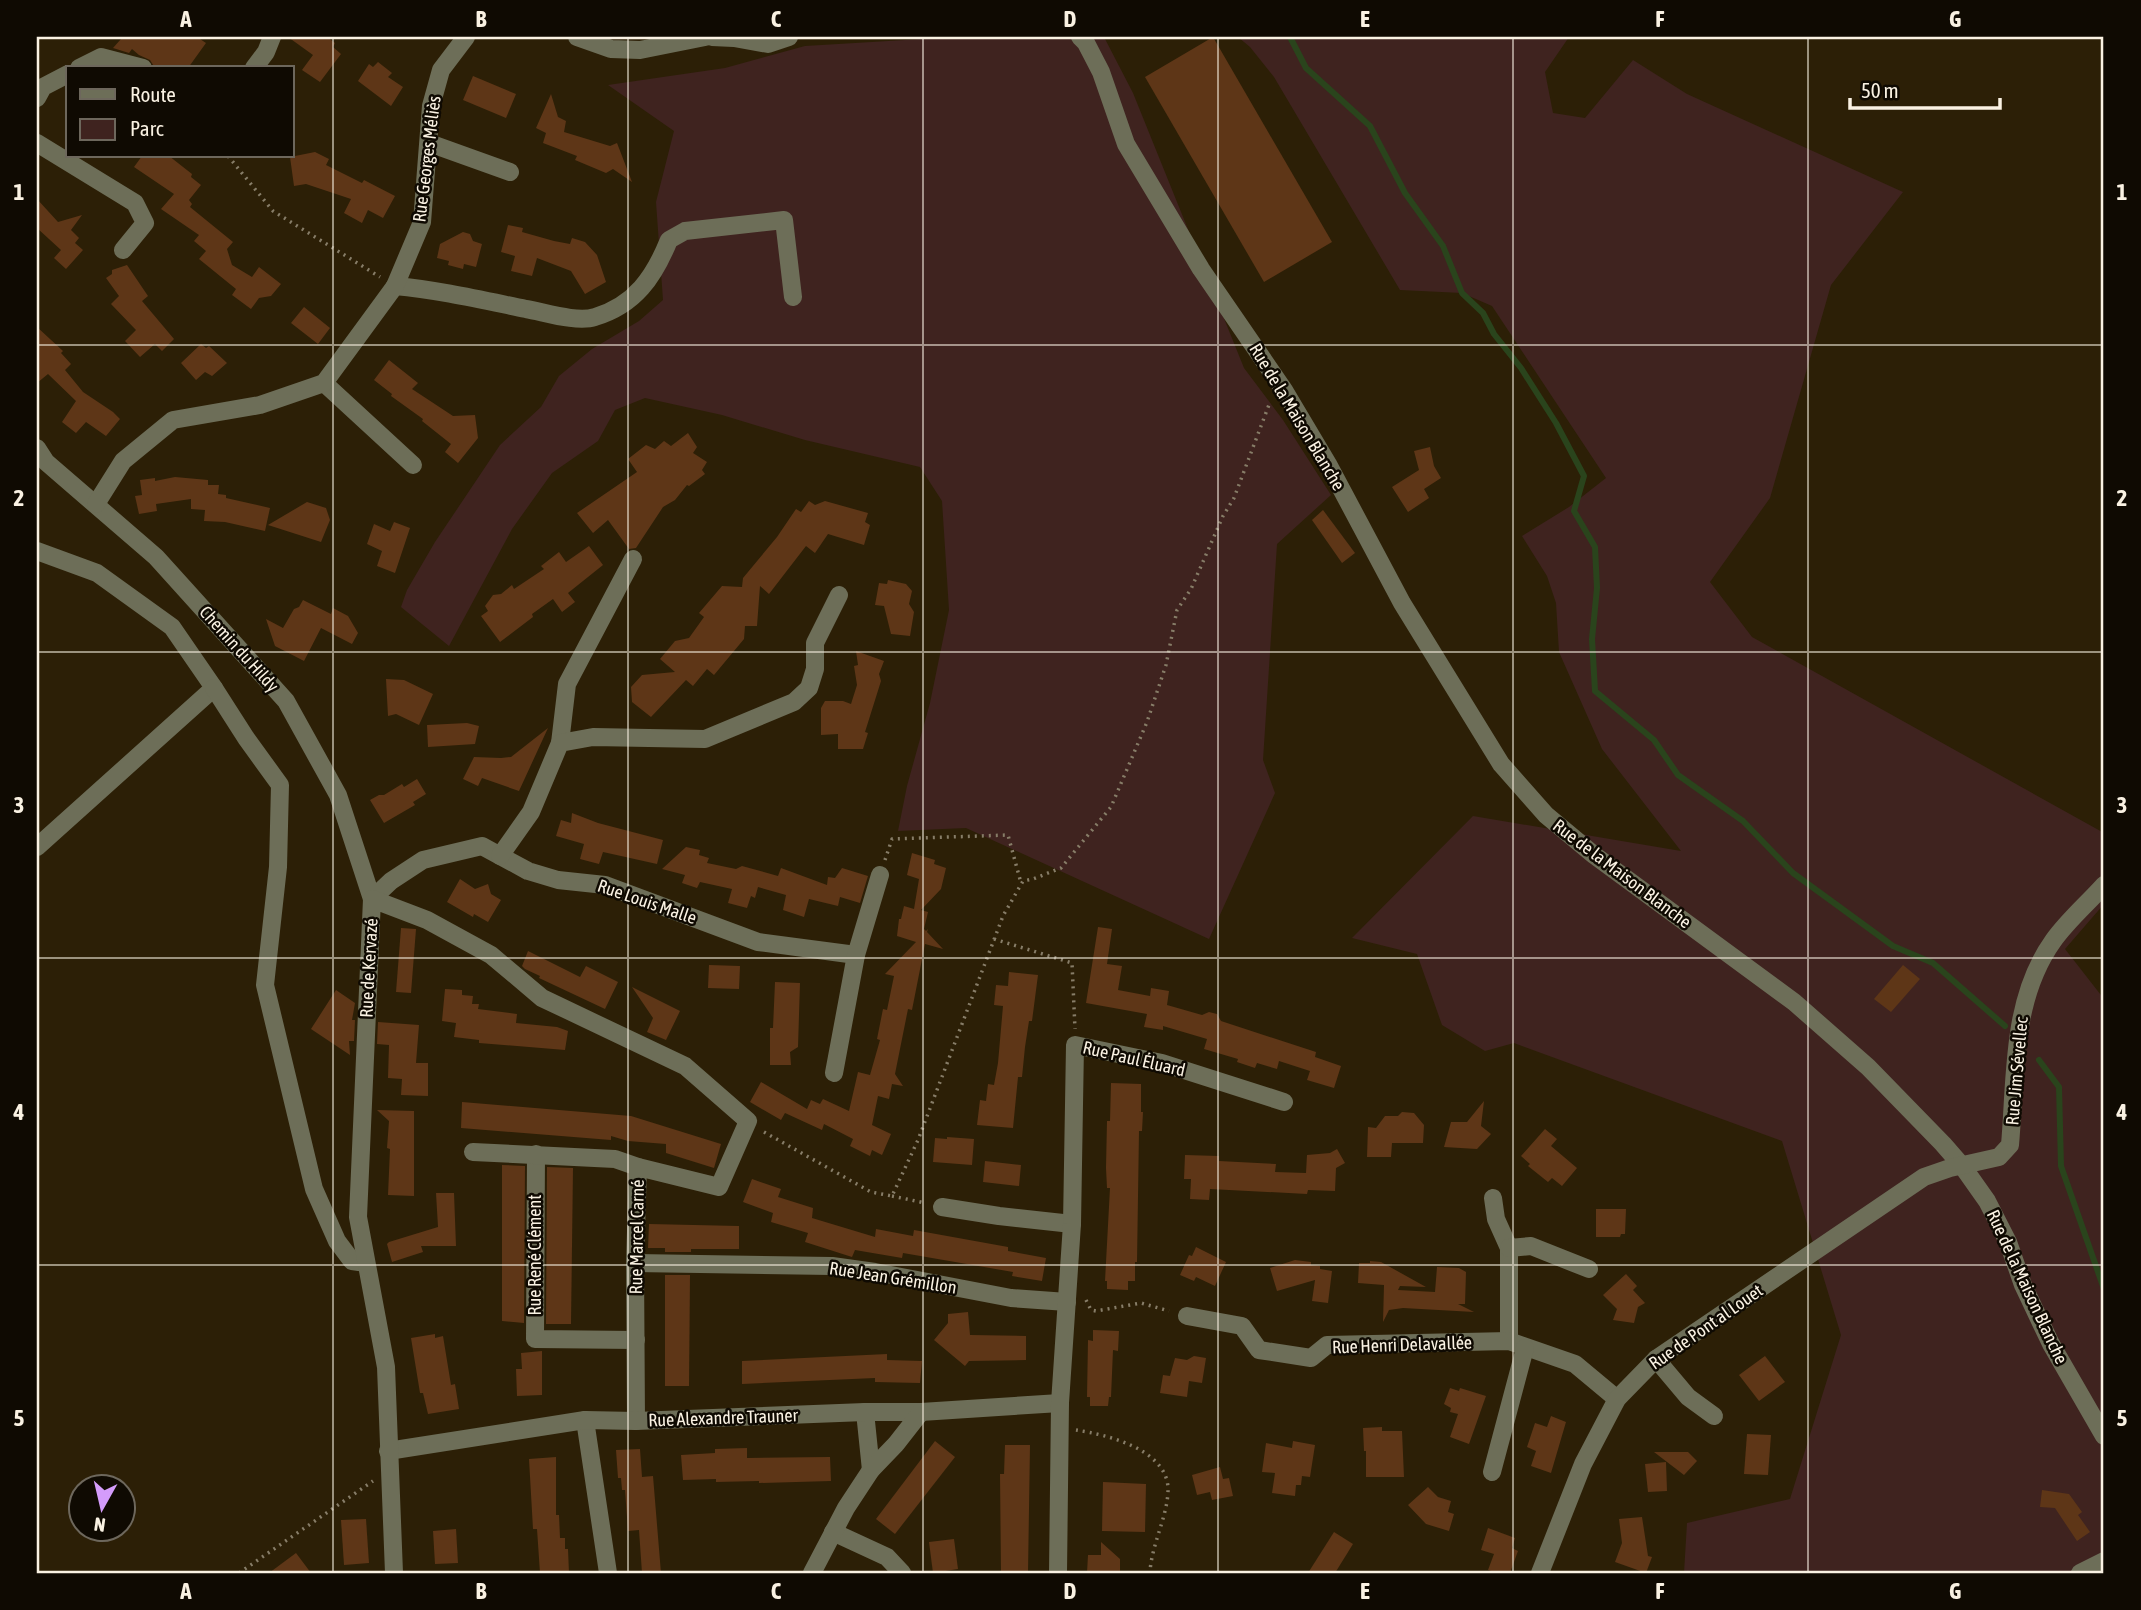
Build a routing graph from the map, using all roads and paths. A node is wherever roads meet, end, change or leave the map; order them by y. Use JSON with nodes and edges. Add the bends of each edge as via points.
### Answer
{"nodes":[{"id":1,"x":272,"y":37,"type":"edge"},
{"id":2,"x":467,"y":37,"type":"edge"},
{"id":3,"x":577,"y":37,"type":"edge"},
{"id":4,"x":705,"y":37,"type":"edge"},
{"id":5,"x":712,"y":37,"type":"edge"},
{"id":6,"x":789,"y":37,"type":"edge"},
{"id":7,"x":1080,"y":37,"type":"edge"},
{"id":8,"x":83,"y":66,"type":"edge"},
{"id":9,"x":136,"y":66,"type":"edge"},
{"id":10,"x":256,"y":66,"type":"edge"},
{"id":11,"x":66,"y":75,"type":"edge"},
{"id":12,"x":37,"y":98,"type":"edge"},
{"id":13,"x":37,"y":143,"type":"edge"},
{"id":14,"x":429,"y":143,"type":"junction"},
{"id":15,"x":230,"y":158,"type":"edge"},
{"id":16,"x":510,"y":172,"type":"dead end"},
{"id":17,"x":123,"y":250,"type":"dead end"},
{"id":18,"x":395,"y":286,"type":"junction"},
{"id":19,"x":793,"y":298,"type":"dead end"},
{"id":20,"x":324,"y":383,"type":"junction"},
{"id":21,"x":1284,"y":390,"type":"junction"},
{"id":22,"x":37,"y":448,"type":"edge"},
{"id":23,"x":413,"y":465,"type":"dead end"},
{"id":24,"x":96,"y":504,"type":"junction"},
{"id":25,"x":42,"y":556,"type":"edge"},
{"id":26,"x":633,"y":559,"type":"dead end"},
{"id":27,"x":839,"y":595,"type":"dead end"},
{"id":28,"x":214,"y":688,"type":"junction"},
{"id":29,"x":560,"y":743,"type":"junction"},
{"id":30,"x":37,"y":847,"type":"edge"},
{"id":31,"x":500,"y":856,"type":"junction"},
{"id":32,"x":880,"y":875,"type":"joint"},
{"id":33,"x":1021,"y":884,"type":"junction"},
{"id":34,"x":2104,"y":885,"type":"edge"},
{"id":35,"x":372,"y":900,"type":"junction"},
{"id":36,"x":994,"y":939,"type":"junction"},
{"id":37,"x":856,"y":955,"type":"junction"},
{"id":38,"x":1075,"y":1045,"type":"junction"},
{"id":39,"x":834,"y":1073,"type":"dead end"},
{"id":40,"x":1284,"y":1102,"type":"dead end"},
{"id":41,"x":748,"y":1121,"type":"junction"},
{"id":42,"x":473,"y":1152,"type":"dead end"},
{"id":43,"x":536,"y":1154,"type":"junction"},
{"id":44,"x":638,"y":1167,"type":"junction"},
{"id":45,"x":1963,"y":1167,"type":"junction"},
{"id":46,"x":892,"y":1196,"type":"junction"},
{"id":47,"x":1493,"y":1198,"type":"dead end"},
{"id":48,"x":942,"y":1207,"type":"joint"},
{"id":49,"x":1072,"y":1224,"type":"junction"},
{"id":50,"x":1509,"y":1248,"type":"junction"},
{"id":51,"x":366,"y":1263,"type":"junction"},
{"id":52,"x":635,"y":1263,"type":"junction"},
{"id":53,"x":1589,"y":1269,"type":"dead end"},
{"id":54,"x":1067,"y":1301,"type":"junction"},
{"id":55,"x":1187,"y":1316,"type":"joint"},
{"id":56,"x":636,"y":1340,"type":"junction"},
{"id":57,"x":1517,"y":1345,"type":"junction"},
{"id":58,"x":1656,"y":1359,"type":"junction"},
{"id":59,"x":1617,"y":1399,"type":"junction"},
{"id":60,"x":1060,"y":1403,"type":"junction"},
{"id":61,"x":865,"y":1412,"type":"junction"},
{"id":62,"x":921,"y":1412,"type":"junction"},
{"id":63,"x":1714,"y":1416,"type":"dead end"},
{"id":64,"x":585,"y":1420,"type":"junction"},
{"id":65,"x":636,"y":1421,"type":"junction"},
{"id":66,"x":1060,"y":1428,"type":"junction"},
{"id":67,"x":2104,"y":1436,"type":"edge"},
{"id":68,"x":388,"y":1451,"type":"junction"},
{"id":69,"x":389,"y":1470,"type":"junction"},
{"id":70,"x":871,"y":1470,"type":"junction"},
{"id":71,"x":1492,"y":1472,"type":"dead end"},
{"id":72,"x":833,"y":1532,"type":"junction"},
{"id":73,"x":2104,"y":1561,"type":"edge"},
{"id":74,"x":239,"y":1573,"type":"edge"},
{"id":75,"x":394,"y":1573,"type":"edge"},
{"id":76,"x":608,"y":1573,"type":"edge"},
{"id":77,"x":812,"y":1573,"type":"edge"},
{"id":78,"x":902,"y":1573,"type":"edge"},
{"id":79,"x":1058,"y":1573,"type":"edge"},
{"id":80,"x":1150,"y":1573,"type":"edge"},
{"id":81,"x":1540,"y":1573,"type":"edge"},
{"id":82,"x":2080,"y":1573,"type":"edge"}],
"edges":[{"from":1,"to":10,"type":"street"},
{"from":2,"to":14,"type":"street","name":"Rue Georges Méliès","via":[[441,70]]},
{"from":3,"to":4,"type":"street","via":[[611,49],[640,50]]},
{"from":5,"to":6,"type":"street","via":[[768,44]]},
{"from":7,"to":21,"type":"street","name":"Rue de la Maison Blanche","via":[[1101,72],[1126,144],[1201,268]]},
{"from":8,"to":9,"type":"street","via":[[101,57]]},
{"from":11,"to":12,"type":"street","via":[[43,87]]},
{"from":13,"to":17,"type":"street","via":[[135,203],[145,223]]},
{"from":14,"to":16,"type":"street"},
{"from":14,"to":18,"type":"street","name":"Rue Georges Méliès","via":[[422,222]]},
{"from":15,"to":18,"type":"path","via":[[273,211]]},
{"from":18,"to":19,"type":"street","via":[[593,318],[635,298],[669,240],[685,231],[784,220]]},
{"from":18,"to":20,"type":"street","name":"Rue Georges Méliès"},
{"from":20,"to":23,"type":"street"},
{"from":20,"to":24,"type":"street","via":[[260,405],[173,420],[123,461]]},
{"from":21,"to":33,"type":"path","via":[[1270,402],[1234,498],[1177,610],[1147,722],[1111,807],[1061,867]]},
{"from":21,"to":45,"type":"street","name":"Rue de la Maison Blanche","via":[[1402,603],[1501,764],[1546,815],[1594,855],[1794,1002],[1868,1067]]},
{"from":22,"to":24,"type":"street","name":"Chemin du Hildy","via":[[46,463]]},
{"from":24,"to":35,"type":"street","name":"Chemin du Hildy","via":[[156,556],[286,701],[338,796]]},
{"from":25,"to":28,"type":"street","via":[[97,573],[172,627]]},
{"from":26,"to":29,"type":"street","via":[[567,684]]},
{"from":27,"to":29,"type":"street","via":[[815,643],[809,688],[794,702],[705,739],[593,737]]},
{"from":28,"to":30,"type":"street"},
{"from":28,"to":51,"type":"street","via":[[280,785],[278,867],[265,985],[314,1189],[337,1241],[352,1261]]},
{"from":29,"to":31,"type":"street","via":[[531,812]]},
{"from":31,"to":35,"type":"street","name":"Rue Louis Malle","via":[[482,846],[423,860]]},
{"from":31,"to":37,"type":"street","name":"Rue Louis Malle","via":[[558,880],[605,885],[758,942]]},
{"from":32,"to":33,"type":"path","via":[[892,839],[1008,835]]},
{"from":32,"to":37,"type":"street"},
{"from":33,"to":36,"type":"path"},
{"from":34,"to":45,"type":"street","name":"Rue Jim Sévellec","via":[[2053,940],[2033,979],[2020,1016],[2010,1145],[1999,1157]]},
{"from":35,"to":41,"type":"street","name":"Rue de Kervazé","via":[[427,920],[491,955],[542,998],[685,1066]]},
{"from":35,"to":51,"type":"street","name":"Rue de Kervazé","via":[[358,1217]]},
{"from":36,"to":38,"type":"path","via":[[1072,963]]},
{"from":36,"to":46,"type":"path","via":[[918,1140]]},
{"from":37,"to":39,"type":"street"},
{"from":38,"to":40,"type":"street","name":"Rue Paul Éluard","via":[[1162,1063]]},
{"from":38,"to":49,"type":"street","name":"Rue Paul Éluard"},
{"from":41,"to":44,"type":"street","name":"Rue Marcel Carné","via":[[719,1186]]},
{"from":41,"to":46,"type":"path","via":[[871,1192]]},
{"from":42,"to":43,"type":"street"},
{"from":43,"to":44,"type":"street","via":[[615,1159]]},
{"from":43,"to":56,"type":"street","name":"Rue René Clément","via":[[535,1339]]},
{"from":44,"to":52,"type":"street","name":"Rue Marcel Carné"},
{"from":45,"to":58,"type":"street","name":"Rue de Pont al Louet","via":[[1924,1177]]},
{"from":45,"to":67,"type":"street","name":"Rue de la Maison Blanche","via":[[1987,1201],[2051,1344]]},
{"from":46,"to":48,"type":"path"},
{"from":47,"to":50,"type":"street","via":[[1496,1219]]},
{"from":48,"to":49,"type":"street"},
{"from":49,"to":54,"type":"street","name":"Rue Paul Éluard"},
{"from":50,"to":53,"type":"street","via":[[1531,1246]]},
{"from":50,"to":57,"type":"street"},
{"from":51,"to":68,"type":"street","name":"Rue de Kervazé","via":[[386,1367]]},
{"from":52,"to":54,"type":"street","name":"Rue Jean Grémillon","via":[[832,1266],[1011,1298]]},
{"from":52,"to":56,"type":"street","name":"Rue Marcel Carné"},
{"from":54,"to":55,"type":"path","via":[[1086,1300],[1096,1311],[1141,1303]]},
{"from":54,"to":60,"type":"street","name":"Rue Paul Éluard"},
{"from":55,"to":57,"type":"street","name":"Rue Henri Delavallée","via":[[1242,1325],[1259,1350],[1311,1358],[1327,1345]]},
{"from":56,"to":65,"type":"street","name":"Rue Marcel Carné"},
{"from":57,"to":59,"type":"street","name":"Rue Henri Delavallée","via":[[1575,1364]]},
{"from":57,"to":71,"type":"street"},
{"from":58,"to":59,"type":"street","name":"Rue de Pont al Louet"},
{"from":58,"to":63,"type":"street","via":[[1688,1396]]},
{"from":59,"to":81,"type":"street","name":"Rue de Pont al Louet","via":[[1583,1464]]},
{"from":60,"to":62,"type":"street","name":"Rue Alexandre Trauner"},
{"from":60,"to":66,"type":"street","name":"Rue Paul Éluard"},
{"from":61,"to":62,"type":"street","name":"Rue Alexandre Trauner"},
{"from":61,"to":65,"type":"street","name":"Rue Alexandre Trauner"},
{"from":61,"to":70,"type":"street"},
{"from":62,"to":70,"type":"street"},
{"from":64,"to":65,"type":"street","name":"Rue Alexandre Trauner"},
{"from":64,"to":68,"type":"street","name":"Rue Alexandre Trauner"},
{"from":64,"to":76,"type":"street"},
{"from":66,"to":79,"type":"street","name":"Rue Paul Éluard"},
{"from":66,"to":80,"type":"path","via":[[1126,1444],[1162,1467],[1168,1487]]},
{"from":68,"to":69,"type":"street","name":"Rue de Kervazé"},
{"from":69,"to":74,"type":"path"},
{"from":69,"to":75,"type":"street","name":"Rue de Kervazé"},
{"from":70,"to":72,"type":"street"},
{"from":72,"to":77,"type":"street"},
{"from":72,"to":78,"type":"street","via":[[887,1557]]},
{"from":73,"to":82,"type":"street"}]}
